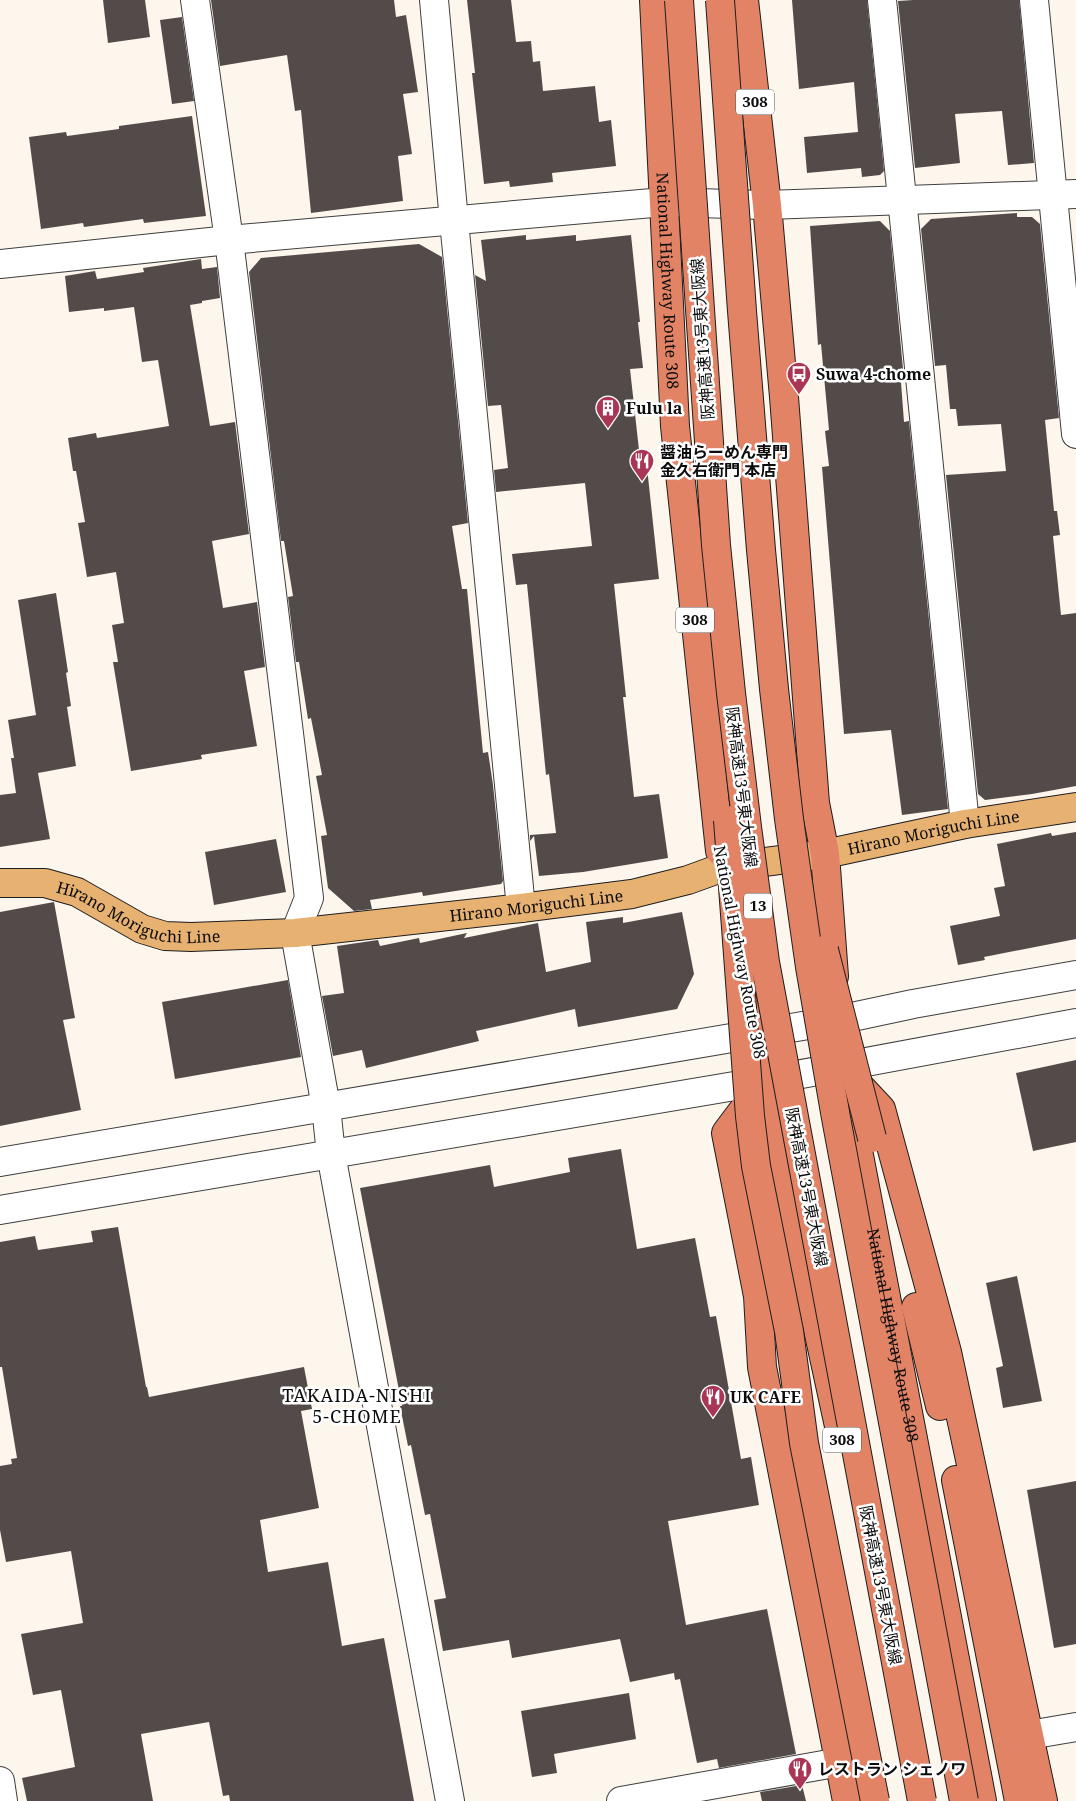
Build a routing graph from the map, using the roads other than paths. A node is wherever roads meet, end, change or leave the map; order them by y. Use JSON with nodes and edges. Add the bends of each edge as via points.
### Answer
{"nodes":[{"id":1,"x":195,"y":0,"type":"edge"},
{"id":2,"x":434,"y":0,"type":"edge"},
{"id":3,"x":654,"y":0,"type":"edge"},
{"id":4,"x":679,"y":0,"type":"edge"},
{"id":5,"x":720,"y":0,"type":"edge"},
{"id":6,"x":744,"y":0,"type":"edge"},
{"id":7,"x":882,"y":0,"type":"edge"},
{"id":8,"x":1034,"y":0,"type":"edge"},
{"id":9,"x":1065,"y":194,"type":"edge"},
{"id":10,"x":902,"y":199,"type":"junction"},
{"id":11,"x":664,"y":202,"type":"junction"},
{"id":12,"x":767,"y":205,"type":"junction"},
{"id":13,"x":454,"y":221,"type":"junction"},
{"id":14,"x":229,"y":240,"type":"junction"},
{"id":15,"x":0,"y":264,"type":"edge"},
{"id":16,"x":701,"y":316,"type":"junction"},
{"id":17,"x":1076,"y":434,"type":"edge"},
{"id":18,"x":774,"y":689,"type":"junction"},
{"id":19,"x":1076,"y":807,"type":"edge"},
{"id":20,"x":965,"y":824,"type":"junction"},
{"id":21,"x":824,"y":854,"type":"junction"},
{"id":22,"x":721,"y":868,"type":"junction"},
{"id":23,"x":0,"y":883,"type":"edge"},
{"id":24,"x":521,"y":908,"type":"junction"},
{"id":25,"x":295,"y":933,"type":"junction"},
{"id":26,"x":1076,"y":975,"type":"edge"},
{"id":27,"x":838,"y":1020,"type":"junction"},
{"id":28,"x":1076,"y":1023,"type":"edge"},
{"id":29,"x":756,"y":1033,"type":"junction"},
{"id":30,"x":842,"y":1067,"type":"junction"},
{"id":31,"x":764,"y":1081,"type":"junction"},
{"id":32,"x":326,"y":1107,"type":"junction"},
{"id":33,"x":330,"y":1154,"type":"junction"},
{"id":34,"x":0,"y":1162,"type":"edge"},
{"id":35,"x":0,"y":1210,"type":"edge"},
{"id":36,"x":1076,"y":1727,"type":"edge"},
{"id":37,"x":1029,"y":1735,"type":"junction"},
{"id":38,"x":840,"y":1762,"type":"junction"},
{"id":39,"x":0,"y":1781,"type":"edge"},
{"id":40,"x":4,"y":1801,"type":"edge"},
{"id":41,"x":450,"y":1801,"type":"edge"},
{"id":42,"x":621,"y":1801,"type":"edge"},
{"id":43,"x":847,"y":1801,"type":"edge"},
{"id":44,"x":875,"y":1801,"type":"edge"},
{"id":45,"x":910,"y":1801,"type":"edge"},
{"id":46,"x":922,"y":1801,"type":"edge"},
{"id":47,"x":964,"y":1801,"type":"edge"},
{"id":48,"x":982,"y":1801,"type":"edge"},
{"id":49,"x":1019,"y":1801,"type":"edge"},
{"id":50,"x":1043,"y":1801,"type":"edge"}],
"edges":[{"from":1,"to":14,"type":"street"},
{"from":2,"to":13,"type":"street"},
{"from":3,"to":11,"type":"highway","name":"National Highway Route 308","number":"308"},
{"from":4,"to":16,"type":"highway","name":"阪神高速13号東大阪線","number":"13","bridge":true},
{"from":5,"to":18,"type":"highway","bridge":true},
{"from":6,"to":12,"type":"highway","name":"National Highway Route 308","number":"308"},
{"from":7,"to":10,"type":"street"},
{"from":8,"to":9,"type":"street"},
{"from":9,"to":10,"type":"street"},
{"from":9,"to":17,"type":"street"},
{"from":10,"to":12,"type":"street"},
{"from":10,"to":20,"type":"street"},
{"from":11,"to":12,"type":"street"},
{"from":11,"to":13,"type":"street"},
{"from":11,"to":22,"type":"highway","name":"National Highway Route 308","number":"308","via":[[675,426]]},
{"from":12,"to":21,"type":"highway","name":"National Highway Route 308","number":"308","via":[[815,804]]},
{"from":13,"to":14,"type":"street"},
{"from":13,"to":24,"type":"street"},
{"from":14,"to":15,"type":"street"},
{"from":14,"to":25,"type":"street","via":[[309,898]]},
{"from":16,"to":44,"type":"highway","bridge":true,"via":[[699,444],[703,547],[729,830],[750,1116],[756,1166],[789,1330],[804,1443]]},
{"from":16,"to":46,"type":"highway","name":"阪神高速13号東大阪線","number":"13","bridge":true,"via":[[716,545],[745,818],[765,962]]},
{"from":18,"to":47,"type":"highway","bridge":true,"via":[[810,967]]},
{"from":18,"to":49,"type":"highway","bridge":true,"via":[[792,801],[824,950],[945,1423]]},
{"from":19,"to":20,"type":"main road","name":"Hirano Moriguchi Line"},
{"from":20,"to":21,"type":"main road","name":"Hirano Moriguchi Line"},
{"from":21,"to":22,"type":"main road","name":"Hirano Moriguchi Line"},
{"from":21,"to":27,"type":"highway","name":"National Highway Route 308","number":"308"},
{"from":22,"to":24,"type":"main road","name":"Hirano Moriguchi Line","via":[[632,894]]},
{"from":22,"to":29,"type":"highway","name":"National Highway Route 308","number":"308"},
{"from":23,"to":25,"type":"main road","name":"Hirano Moriguchi Line","via":[[45,883],[77,892],[142,929],[165,936]]},
{"from":24,"to":25,"type":"main road","name":"Hirano Moriguchi Line"},
{"from":25,"to":32,"type":"street"},
{"from":26,"to":27,"type":"street"},
{"from":27,"to":29,"type":"street"},
{"from":27,"to":30,"type":"highway","name":"National Highway Route 308","number":"308"},
{"from":28,"to":30,"type":"street"},
{"from":29,"to":31,"type":"highway","name":"National Highway Route 308","number":"308"},
{"from":29,"to":32,"type":"street"},
{"from":30,"to":31,"type":"street"},
{"from":30,"to":37,"type":"highway","via":[[881,1109],[948,1352]]},
{"from":30,"to":48,"type":"highway","name":"National Highway Route 308","number":"308"},
{"from":31,"to":33,"type":"street"},
{"from":31,"to":38,"type":"highway","via":[[726,1133],[758,1296],[762,1367]]},
{"from":31,"to":45,"type":"highway","name":"National Highway Route 308","number":"308","via":[[842,1440]]},
{"from":32,"to":33,"type":"street"},
{"from":32,"to":34,"type":"street"},
{"from":33,"to":35,"type":"street"},
{"from":33,"to":41,"type":"street"},
{"from":36,"to":37,"type":"street"},
{"from":37,"to":50,"type":"highway"},
{"from":38,"to":42,"type":"street"},
{"from":38,"to":43,"type":"highway"},
{"from":39,"to":40,"type":"street"}]}
